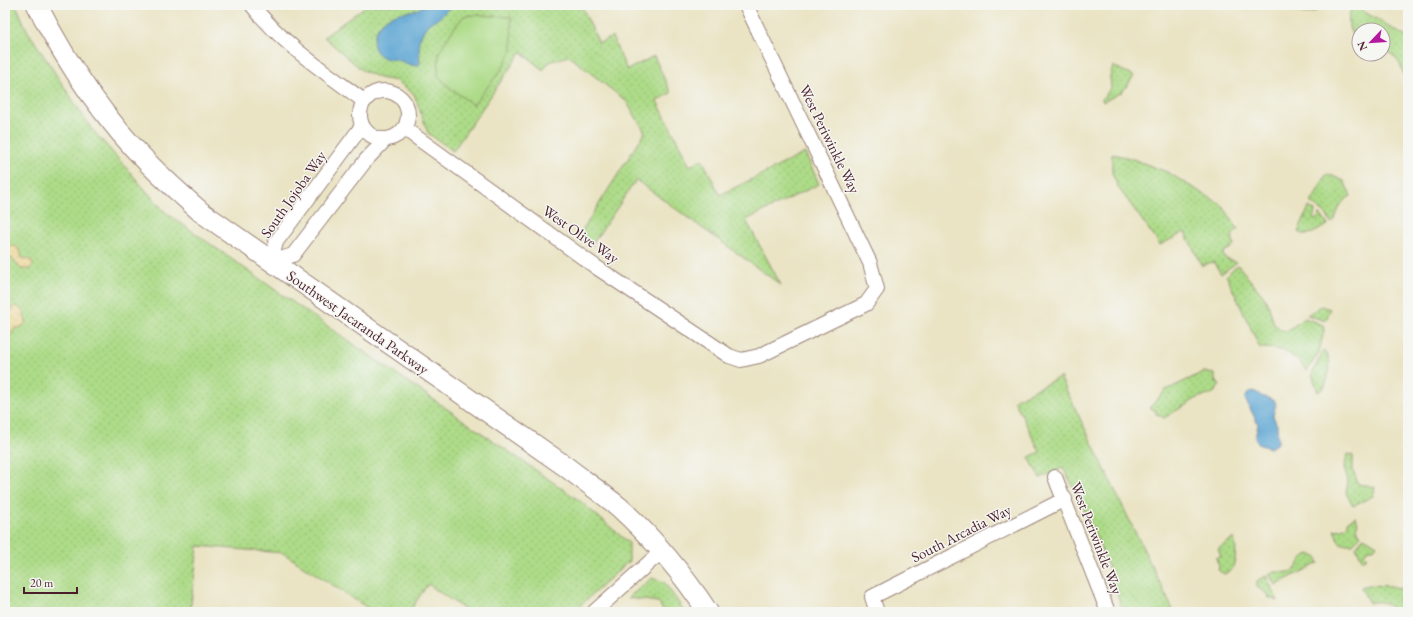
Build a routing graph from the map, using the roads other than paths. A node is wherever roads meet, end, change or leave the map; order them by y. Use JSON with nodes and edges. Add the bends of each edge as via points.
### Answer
{"nodes":[{"id":1,"x":37,"y":5,"type":"edge"},
{"id":2,"x":252,"y":5,"type":"edge"},
{"id":3,"x":746,"y":5,"type":"edge"},
{"id":4,"x":364,"y":101,"type":"junction"},
{"id":5,"x":362,"y":126,"type":"junction"},
{"id":6,"x":405,"y":129,"type":"junction"},
{"id":7,"x":385,"y":140,"type":"junction"},
{"id":8,"x":271,"y":262,"type":"junction"},
{"id":9,"x":741,"y":360,"type":"joint"},
{"id":10,"x":1055,"y":477,"type":"dead end"},
{"id":11,"x":1065,"y":500,"type":"junction"},
{"id":12,"x":662,"y":551,"type":"junction"},
{"id":13,"x":594,"y":612,"type":"edge"},
{"id":14,"x":708,"y":612,"type":"edge"},
{"id":15,"x":877,"y":612,"type":"edge"},
{"id":16,"x":1108,"y":612,"type":"edge"}],
"edges":[{"from":1,"to":8,"type":"street","name":"Southwest Jacaranda Parkway","via":[[56,41],[97,104],[151,166],[201,212]]},
{"from":2,"to":4,"type":"street","via":[[274,30],[302,54]]},
{"from":3,"to":9,"type":"street","name":"West Periwinkle Way","via":[[870,263],[877,289],[866,304],[759,356]]},
{"from":4,"to":5,"type":"street","via":[[360,109]]},
{"from":4,"to":6,"type":"street","via":[[383,90],[398,95],[409,114]]},
{"from":5,"to":7,"type":"street","via":[[371,136]]},
{"from":5,"to":8,"type":"street","name":"South Jojoba Way","via":[[276,242]]},
{"from":6,"to":7,"type":"street"},
{"from":6,"to":9,"type":"street","name":"West Olive Way","via":[[596,267],[729,356]]},
{"from":7,"to":8,"type":"street","name":"South Jojoba Way","via":[[366,160],[293,255]]},
{"from":8,"to":12,"type":"street","name":"Southwest Jacaranda Parkway","via":[[565,466],[618,507]]},
{"from":10,"to":11,"type":"street","name":"West Periwinkle Way"},
{"from":11,"to":15,"type":"street","name":"South Arcadia Way","via":[[872,597]]},
{"from":11,"to":16,"type":"street","name":"West Periwinkle Way"},
{"from":12,"to":13,"type":"street"},
{"from":12,"to":14,"type":"street","name":"Southwest Jacaranda Parkway","via":[[689,583]]}]}
